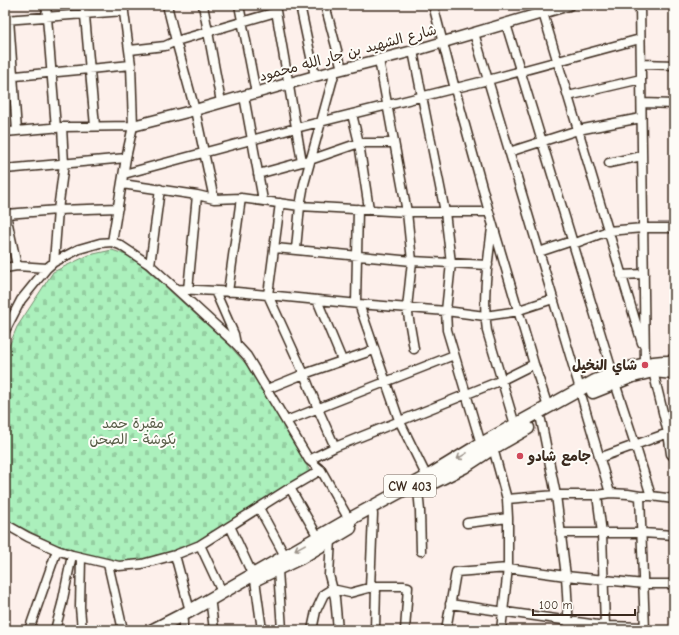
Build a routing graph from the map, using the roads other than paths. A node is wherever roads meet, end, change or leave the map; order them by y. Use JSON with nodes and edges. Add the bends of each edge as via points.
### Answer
{"nodes":[{"id":1,"x":46,"y":5,"type":"edge"},
{"id":2,"x":167,"y":5,"type":"edge"},
{"id":3,"x":203,"y":5,"type":"edge"},
{"id":4,"x":239,"y":5,"type":"edge"},
{"id":5,"x":300,"y":5,"type":"edge"},
{"id":6,"x":325,"y":5,"type":"edge"},
{"id":7,"x":433,"y":5,"type":"edge"},
{"id":8,"x":569,"y":5,"type":"edge"},
{"id":9,"x":640,"y":5,"type":"edge"},
{"id":10,"x":124,"y":8,"type":"edge"},
{"id":11,"x":275,"y":8,"type":"edge"},
{"id":12,"x":84,"y":9,"type":"edge"},
{"id":13,"x":543,"y":13,"type":"junction"},
{"id":14,"x":46,"y":16,"type":"junction"},
{"id":15,"x":7,"y":20,"type":"edge"},
{"id":16,"x":242,"y":22,"type":"junction"},
{"id":17,"x":506,"y":24,"type":"junction"},
{"id":18,"x":208,"y":32,"type":"junction"},
{"id":19,"x":474,"y":33,"type":"junction"},
{"id":20,"x":640,"y":39,"type":"junction"},
{"id":21,"x":176,"y":41,"type":"junction"},
{"id":22,"x":443,"y":42,"type":"junction"},
{"id":23,"x":130,"y":50,"type":"junction"},
{"id":24,"x":413,"y":51,"type":"junction"},
{"id":25,"x":379,"y":60,"type":"junction"},
{"id":26,"x":557,"y":61,"type":"junction"},
{"id":27,"x":642,"y":64,"type":"junction"},
{"id":28,"x":131,"y":65,"type":"junction"},
{"id":29,"x":674,"y":65,"type":"edge"},
{"id":30,"x":90,"y":69,"type":"junction"},
{"id":31,"x":338,"y":70,"type":"junction"},
{"id":32,"x":51,"y":72,"type":"junction"},
{"id":33,"x":520,"y":72,"type":"junction"},
{"id":34,"x":315,"y":76,"type":"junction"},
{"id":35,"x":9,"y":77,"type":"edge"},
{"id":36,"x":641,"y":78,"type":"junction"},
{"id":37,"x":488,"y":80,"type":"junction"},
{"id":38,"x":288,"y":84,"type":"junction"},
{"id":39,"x":455,"y":89,"type":"junction"},
{"id":40,"x":256,"y":93,"type":"junction"},
{"id":41,"x":244,"y":96,"type":"junction"},
{"id":42,"x":568,"y":96,"type":"junction"},
{"id":43,"x":423,"y":97,"type":"junction"},
{"id":44,"x":221,"y":102,"type":"junction"},
{"id":45,"x":642,"y":103,"type":"junction"},
{"id":46,"x":674,"y":104,"type":"edge"},
{"id":47,"x":388,"y":106,"type":"junction"},
{"id":48,"x":195,"y":110,"type":"junction"},
{"id":49,"x":352,"y":114,"type":"junction"},
{"id":50,"x":641,"y":118,"type":"junction"},
{"id":51,"x":322,"y":122,"type":"junction"},
{"id":52,"x":95,"y":126,"type":"junction"},
{"id":53,"x":133,"y":126,"type":"junction"},
{"id":54,"x":59,"y":127,"type":"junction"},
{"id":55,"x":296,"y":128,"type":"junction"},
{"id":56,"x":578,"y":130,"type":"junction"},
{"id":57,"x":17,"y":131,"type":"junction"},
{"id":58,"x":5,"y":132,"type":"edge"},
{"id":59,"x":252,"y":140,"type":"junction"},
{"id":60,"x":542,"y":142,"type":"junction"},
{"id":61,"x":359,"y":143,"type":"junction"},
{"id":62,"x":394,"y":143,"type":"junction"},
{"id":63,"x":205,"y":152,"type":"junction"},
{"id":64,"x":509,"y":152,"type":"junction"},
{"id":65,"x":642,"y":156,"type":"junction"},
{"id":66,"x":126,"y":158,"type":"junction"},
{"id":67,"x":306,"y":161,"type":"junction"},
{"id":68,"x":609,"y":163,"type":"dead end"},
{"id":69,"x":64,"y":164,"type":"junction"},
{"id":70,"x":5,"y":169,"type":"edge"},
{"id":71,"x":124,"y":174,"type":"junction"},
{"id":72,"x":258,"y":174,"type":"junction"},
{"id":73,"x":122,"y":184,"type":"junction"},
{"id":74,"x":160,"y":189,"type":"junction"},
{"id":75,"x":197,"y":195,"type":"junction"},
{"id":76,"x":241,"y":198,"type":"junction"},
{"id":77,"x":214,"y":199,"type":"junction"},
{"id":78,"x":263,"y":200,"type":"junction"},
{"id":79,"x":280,"y":203,"type":"junction"},
{"id":80,"x":300,"y":206,"type":"junction"},
{"id":81,"x":118,"y":208,"type":"junction"},
{"id":82,"x":358,"y":209,"type":"junction"},
{"id":83,"x":58,"y":210,"type":"junction"},
{"id":84,"x":369,"y":210,"type":"junction"},
{"id":85,"x":6,"y":212,"type":"edge"},
{"id":86,"x":407,"y":212,"type":"junction"},
{"id":87,"x":445,"y":212,"type":"junction"},
{"id":88,"x":489,"y":212,"type":"junction"},
{"id":89,"x":493,"y":223,"type":"junction"},
{"id":90,"x":643,"y":228,"type":"junction"},
{"id":91,"x":674,"y":228,"type":"edge"},
{"id":92,"x":608,"y":231,"type":"junction"},
{"id":93,"x":112,"y":242,"type":"junction"},
{"id":94,"x":572,"y":242,"type":"junction"},
{"id":95,"x":275,"y":248,"type":"junction"},
{"id":96,"x":296,"y":250,"type":"junction"},
{"id":97,"x":539,"y":252,"type":"junction"},
{"id":98,"x":358,"y":256,"type":"junction"},
{"id":99,"x":412,"y":261,"type":"junction"},
{"id":100,"x":54,"y":262,"type":"junction"},
{"id":101,"x":451,"y":263,"type":"junction"},
{"id":102,"x":150,"y":265,"type":"junction"},
{"id":103,"x":488,"y":265,"type":"junction"},
{"id":104,"x":17,"y":266,"type":"junction"},
{"id":105,"x":5,"y":268,"type":"edge"},
{"id":106,"x":47,"y":268,"type":"junction"},
{"id":107,"x":644,"y":274,"type":"junction"},
{"id":108,"x":621,"y":275,"type":"junction"},
{"id":109,"x":176,"y":289,"type":"junction"},
{"id":110,"x":188,"y":290,"type":"junction"},
{"id":111,"x":215,"y":291,"type":"junction"},
{"id":112,"x":228,"y":292,"type":"junction"},
{"id":113,"x":268,"y":295,"type":"junction"},
{"id":114,"x":553,"y":299,"type":"junction"},
{"id":115,"x":317,"y":300,"type":"junction"},
{"id":116,"x":358,"y":304,"type":"junction"},
{"id":117,"x":407,"y":308,"type":"junction"},
{"id":118,"x":446,"y":311,"type":"junction"},
{"id":119,"x":519,"y":311,"type":"junction"},
{"id":120,"x":485,"y":316,"type":"junction"},
{"id":121,"x":5,"y":332,"type":"edge"},
{"id":122,"x":236,"y":344,"type":"junction"},
{"id":123,"x":414,"y":348,"type":"dead end"},
{"id":124,"x":374,"y":350,"type":"junction"},
{"id":125,"x":454,"y":355,"type":"junction"},
{"id":126,"x":342,"y":360,"type":"junction"},
{"id":127,"x":647,"y":362,"type":"junction"},
{"id":128,"x":674,"y":362,"type":"edge"},
{"id":129,"x":534,"y":364,"type":"junction"},
{"id":130,"x":674,"y":373,"type":"edge"},
{"id":131,"x":304,"y":374,"type":"junction"},
{"id":132,"x":614,"y":378,"type":"junction"},
{"id":133,"x":502,"y":380,"type":"junction"},
{"id":134,"x":386,"y":382,"type":"junction"},
{"id":135,"x":267,"y":389,"type":"junction"},
{"id":136,"x":581,"y":393,"type":"junction"},
{"id":137,"x":466,"y":394,"type":"junction"},
{"id":138,"x":548,"y":407,"type":"junction"},
{"id":139,"x":318,"y":409,"type":"junction"},
{"id":140,"x":399,"y":420,"type":"junction"},
{"id":141,"x":541,"y":420,"type":"junction"},
{"id":142,"x":286,"y":421,"type":"junction"},
{"id":143,"x":515,"y":425,"type":"junction"},
{"id":144,"x":671,"y":433,"type":"edge"},
{"id":145,"x":481,"y":444,"type":"junction"},
{"id":146,"x":636,"y":444,"type":"junction"},
{"id":147,"x":335,"y":446,"type":"junction"},
{"id":148,"x":493,"y":448,"type":"junction"},
{"id":149,"x":674,"y":456,"type":"edge"},
{"id":150,"x":599,"y":458,"type":"junction"},
{"id":151,"x":309,"y":460,"type":"junction"},
{"id":152,"x":321,"y":470,"type":"junction"},
{"id":153,"x":427,"y":478,"type":"junction"},
{"id":154,"x":290,"y":488,"type":"junction"},
{"id":155,"x":418,"y":490,"type":"junction"},
{"id":156,"x":610,"y":493,"type":"junction"},
{"id":157,"x":556,"y":494,"type":"junction"},
{"id":158,"x":597,"y":495,"type":"junction"},
{"id":159,"x":640,"y":496,"type":"junction"},
{"id":160,"x":651,"y":496,"type":"junction"},
{"id":161,"x":506,"y":499,"type":"junction"},
{"id":162,"x":674,"y":499,"type":"edge"},
{"id":163,"x":259,"y":508,"type":"junction"},
{"id":164,"x":373,"y":514,"type":"junction"},
{"id":165,"x":508,"y":518,"type":"junction"},
{"id":166,"x":351,"y":522,"type":"junction"},
{"id":167,"x":467,"y":523,"type":"dead end"},
{"id":168,"x":5,"y":524,"type":"edge"},
{"id":169,"x":230,"y":526,"type":"junction"},
{"id":170,"x":560,"y":533,"type":"junction"},
{"id":171,"x":602,"y":533,"type":"junction"},
{"id":172,"x":642,"y":533,"type":"junction"},
{"id":173,"x":674,"y":535,"type":"edge"},
{"id":174,"x":318,"y":537,"type":"junction"},
{"id":175,"x":331,"y":540,"type":"junction"},
{"id":176,"x":200,"y":545,"type":"junction"},
{"id":177,"x":57,"y":550,"type":"junction"},
{"id":178,"x":421,"y":551,"type":"dead end"},
{"id":179,"x":72,"y":555,"type":"junction"},
{"id":180,"x":175,"y":555,"type":"junction"},
{"id":181,"x":285,"y":556,"type":"junction"},
{"id":182,"x":81,"y":557,"type":"junction"},
{"id":183,"x":108,"y":564,"type":"junction"},
{"id":184,"x":508,"y":568,"type":"junction"},
{"id":185,"x":278,"y":570,"type":"junction"},
{"id":186,"x":566,"y":576,"type":"junction"},
{"id":187,"x":254,"y":577,"type":"junction"},
{"id":188,"x":604,"y":579,"type":"junction"},
{"id":189,"x":644,"y":584,"type":"junction"},
{"id":190,"x":674,"y":584,"type":"edge"},
{"id":191,"x":373,"y":587,"type":"junction"},
{"id":192,"x":332,"y":589,"type":"junction"},
{"id":193,"x":222,"y":592,"type":"junction"},
{"id":194,"x":450,"y":604,"type":"junction"},
{"id":195,"x":211,"y":605,"type":"junction"},
{"id":196,"x":190,"y":611,"type":"junction"},
{"id":197,"x":504,"y":612,"type":"junction"},
{"id":198,"x":569,"y":621,"type":"junction"},
{"id":199,"x":183,"y":626,"type":"edge"},
{"id":200,"x":604,"y":626,"type":"junction"},
{"id":201,"x":645,"y":628,"type":"edge"},
{"id":202,"x":29,"y":630,"type":"edge"},
{"id":203,"x":55,"y":630,"type":"edge"},
{"id":204,"x":82,"y":630,"type":"edge"},
{"id":205,"x":123,"y":630,"type":"edge"},
{"id":206,"x":153,"y":630,"type":"edge"},
{"id":207,"x":168,"y":630,"type":"edge"},
{"id":208,"x":214,"y":630,"type":"edge"},
{"id":209,"x":262,"y":630,"type":"edge"},
{"id":210,"x":282,"y":630,"type":"edge"},
{"id":211,"x":312,"y":630,"type":"edge"},
{"id":212,"x":338,"y":630,"type":"edge"},
{"id":213,"x":375,"y":630,"type":"edge"},
{"id":214,"x":405,"y":630,"type":"edge"},
{"id":215,"x":446,"y":630,"type":"edge"},
{"id":216,"x":501,"y":630,"type":"edge"},
{"id":217,"x":569,"y":630,"type":"edge"}],
"edges":[{"from":1,"to":14,"type":"street"},
{"from":2,"to":21,"type":"street"},
{"from":3,"to":18,"type":"street"},
{"from":4,"to":16,"type":"street"},
{"from":5,"to":34,"type":"street"},
{"from":6,"to":31,"type":"street"},
{"from":7,"to":22,"type":"street"},
{"from":8,"to":13,"type":"street","name":"شارع الشهيد بن جار الله محمود"},
{"from":9,"to":20,"type":"street"},
{"from":10,"to":12,"type":"street"},
{"from":10,"to":23,"type":"street"},
{"from":11,"to":16,"type":"street"},
{"from":11,"to":38,"type":"street"},
{"from":12,"to":14,"type":"street"},
{"from":12,"to":30,"type":"street"},
{"from":13,"to":17,"type":"street","name":"شارع الشهيد بن جار الله محمود"},
{"from":13,"to":26,"type":"street"},
{"from":14,"to":15,"type":"street"},
{"from":14,"to":32,"type":"street"},
{"from":15,"to":35,"type":"street"},
{"from":16,"to":18,"type":"street"},
{"from":16,"to":40,"type":"street"},
{"from":17,"to":19,"type":"street","name":"شارع الشهيد بن جار الله محمود"},
{"from":17,"to":33,"type":"street"},
{"from":18,"to":21,"type":"street"},
{"from":18,"to":44,"type":"street"},
{"from":19,"to":22,"type":"street","name":"شارع الشهيد بن جار الله محمود"},
{"from":19,"to":37,"type":"street"},
{"from":20,"to":26,"type":"street"},
{"from":20,"to":27,"type":"street"},
{"from":21,"to":23,"type":"street","via":[[165,46]]},
{"from":21,"to":48,"type":"street"},
{"from":22,"to":24,"type":"street","name":"شارع الشهيد بن جار الله محمود"},
{"from":22,"to":39,"type":"street"},
{"from":23,"to":28,"type":"street"},
{"from":24,"to":25,"type":"street","name":"شارع الشهيد بن جار الله محمود"},
{"from":24,"to":43,"type":"street"},
{"from":25,"to":31,"type":"street","name":"شارع الشهيد بن جار الله محمود"},
{"from":25,"to":47,"type":"street"},
{"from":26,"to":33,"type":"street"},
{"from":26,"to":42,"type":"street"},
{"from":27,"to":29,"type":"street"},
{"from":27,"to":36,"type":"street"},
{"from":28,"to":30,"type":"street"},
{"from":28,"to":53,"type":"street"},
{"from":30,"to":32,"type":"street"},
{"from":30,"to":52,"type":"street"},
{"from":31,"to":34,"type":"street","name":"شارع الشهيد بن جار الله محمود"},
{"from":31,"to":51,"type":"street"},
{"from":32,"to":35,"type":"street"},
{"from":32,"to":54,"type":"street"},
{"from":33,"to":37,"type":"street"},
{"from":33,"to":60,"type":"street"},
{"from":34,"to":38,"type":"street","name":"شارع الشهيد بن جار الله محمود"},
{"from":35,"to":57,"type":"street"},
{"from":36,"to":42,"type":"street"},
{"from":36,"to":45,"type":"street"},
{"from":37,"to":39,"type":"street"},
{"from":37,"to":64,"type":"street"},
{"from":38,"to":40,"type":"street","name":"شارع الشهيد بن جار الله محمود"},
{"from":38,"to":55,"type":"street"},
{"from":39,"to":43,"type":"street"},
{"from":39,"to":88,"type":"street"},
{"from":40,"to":41,"type":"street","name":"شارع الشهيد بن جار الله محمود"},
{"from":41,"to":44,"type":"street","name":"شارع الشهيد بن جار الله محمود"},
{"from":41,"to":59,"type":"street"},
{"from":42,"to":56,"type":"street"},
{"from":43,"to":47,"type":"street"},
{"from":43,"to":87,"type":"street"},
{"from":44,"to":48,"type":"street","name":"شارع الشهيد بن جار الله محمود"},
{"from":45,"to":46,"type":"street"},
{"from":45,"to":50,"type":"street"},
{"from":47,"to":49,"type":"street"},
{"from":47,"to":62,"type":"street"},
{"from":48,"to":53,"type":"street","name":"شارع الشهيد بن جار الله محمود"},
{"from":48,"to":63,"type":"street"},
{"from":49,"to":51,"type":"street"},
{"from":49,"to":61,"type":"street"},
{"from":50,"to":56,"type":"street"},
{"from":50,"to":65,"type":"street"},
{"from":51,"to":55,"type":"street"},
{"from":51,"to":67,"type":"street"},
{"from":52,"to":53,"type":"street"},
{"from":52,"to":54,"type":"street"},
{"from":53,"to":66,"type":"street"},
{"from":54,"to":57,"type":"street"},
{"from":54,"to":69,"type":"street"},
{"from":55,"to":59,"type":"street"},
{"from":55,"to":67,"type":"street"},
{"from":56,"to":60,"type":"street"},
{"from":56,"to":92,"type":"street"},
{"from":57,"to":58,"type":"street"},
{"from":59,"to":63,"type":"street"},
{"from":59,"to":72,"type":"street"},
{"from":60,"to":64,"type":"street"},
{"from":60,"to":94,"type":"street"},
{"from":61,"to":62,"type":"street"},
{"from":61,"to":67,"type":"street"},
{"from":61,"to":84,"type":"street"},
{"from":62,"to":86,"type":"street"},
{"from":63,"to":71,"type":"street"},
{"from":63,"to":77,"type":"street"},
{"from":64,"to":97,"type":"street"},
{"from":65,"to":68,"type":"street"},
{"from":65,"to":90,"type":"street"},
{"from":66,"to":69,"type":"street"},
{"from":66,"to":71,"type":"street"},
{"from":67,"to":72,"type":"street"},
{"from":67,"to":80,"type":"street"},
{"from":69,"to":70,"type":"street"},
{"from":69,"to":83,"type":"street"},
{"from":71,"to":73,"type":"street"},
{"from":72,"to":78,"type":"street"},
{"from":73,"to":74,"type":"street"},
{"from":73,"to":81,"type":"street"},
{"from":74,"to":75,"type":"street"},
{"from":74,"to":102,"type":"street"},
{"from":75,"to":77,"type":"street"},
{"from":75,"to":110,"type":"street"},
{"from":76,"to":77,"type":"street"},
{"from":76,"to":78,"type":"street"},
{"from":76,"to":112,"type":"street"},
{"from":78,"to":79,"type":"street"},
{"from":79,"to":80,"type":"street"},
{"from":79,"to":95,"type":"street"},
{"from":80,"to":82,"type":"street"},
{"from":80,"to":96,"type":"street"},
{"from":81,"to":83,"type":"street"},
{"from":81,"to":93,"type":"street"},
{"from":82,"to":84,"type":"street"},
{"from":82,"to":98,"type":"street"},
{"from":83,"to":85,"type":"street"},
{"from":83,"to":100,"type":"street"},
{"from":84,"to":86,"type":"street"},
{"from":85,"to":104,"type":"street"},
{"from":86,"to":87,"type":"street"},
{"from":86,"to":99,"type":"street"},
{"from":87,"to":88,"type":"street"},
{"from":87,"to":101,"type":"street"},
{"from":88,"to":89,"type":"street"},
{"from":89,"to":103,"type":"street"},
{"from":89,"to":119,"type":"street"},
{"from":90,"to":91,"type":"street"},
{"from":90,"to":92,"type":"street"},
{"from":90,"to":107,"type":"street"},
{"from":92,"to":94,"type":"street"},
{"from":92,"to":108,"type":"street"},
{"from":93,"to":100,"type":"street","via":[[79,249]]},
{"from":93,"to":102,"type":"street","via":[[120,244]]},
{"from":94,"to":97,"type":"street"},
{"from":94,"to":132,"type":"street"},
{"from":95,"to":96,"type":"street"},
{"from":95,"to":113,"type":"street"},
{"from":96,"to":98,"type":"street"},
{"from":97,"to":114,"type":"street"},
{"from":98,"to":99,"type":"street"},
{"from":98,"to":116,"type":"street"},
{"from":99,"to":101,"type":"street"},
{"from":99,"to":117,"type":"street"},
{"from":100,"to":106,"type":"street"},
{"from":101,"to":103,"type":"street"},
{"from":101,"to":118,"type":"street"},
{"from":102,"to":109,"type":"street"},
{"from":103,"to":120,"type":"street"},
{"from":104,"to":105,"type":"street"},
{"from":104,"to":106,"type":"street"},
{"from":106,"to":121,"type":"street","via":[[22,300]]},
{"from":107,"to":108,"type":"street"},
{"from":107,"to":127,"type":"street"},
{"from":108,"to":127,"type":"street"},
{"from":109,"to":110,"type":"street"},
{"from":109,"to":122,"type":"street"},
{"from":110,"to":111,"type":"street"},
{"from":111,"to":112,"type":"street"},
{"from":111,"to":122,"type":"street"},
{"from":112,"to":113,"type":"street"},
{"from":113,"to":115,"type":"street"},
{"from":113,"to":131,"type":"street"},
{"from":114,"to":119,"type":"street"},
{"from":114,"to":136,"type":"street"},
{"from":115,"to":116,"type":"street"},
{"from":115,"to":126,"type":"street"},
{"from":116,"to":117,"type":"street"},
{"from":116,"to":124,"type":"street"},
{"from":117,"to":118,"type":"street"},
{"from":117,"to":123,"type":"street"},
{"from":118,"to":120,"type":"street"},
{"from":118,"to":125,"type":"street","via":[[447,330]]},
{"from":119,"to":120,"type":"street"},
{"from":119,"to":129,"type":"street"},
{"from":120,"to":133,"type":"street"},
{"from":122,"to":135,"type":"street","via":[[247,356]]},
{"from":124,"to":126,"type":"street"},
{"from":124,"to":134,"type":"street"},
{"from":125,"to":134,"type":"street"},
{"from":125,"to":137,"type":"street"},
{"from":126,"to":131,"type":"street"},
{"from":127,"to":128,"type":"main road","number":"CW 403"},
{"from":127,"to":130,"type":"main road","number":"CW 403"},
{"from":127,"to":132,"type":"main road","number":"CW 403"},
{"from":127,"to":144,"type":"street"},
{"from":129,"to":133,"type":"street"},
{"from":129,"to":138,"type":"street"},
{"from":131,"to":135,"type":"street"},
{"from":131,"to":139,"type":"street"},
{"from":132,"to":136,"type":"main road","number":"CW 403"},
{"from":132,"to":146,"type":"street"},
{"from":133,"to":137,"type":"street"},
{"from":133,"to":143,"type":"street"},
{"from":134,"to":139,"type":"street"},
{"from":134,"to":140,"type":"street"},
{"from":135,"to":142,"type":"street"},
{"from":136,"to":138,"type":"main road","number":"CW 403"},
{"from":136,"to":141,"type":"main road","number":"CW 403"},
{"from":136,"to":150,"type":"street"},
{"from":137,"to":140,"type":"street"},
{"from":137,"to":145,"type":"street"},
{"from":138,"to":143,"type":"main road","number":"CW 403"},
{"from":139,"to":142,"type":"street"},
{"from":139,"to":147,"type":"street"},
{"from":140,"to":147,"type":"street"},
{"from":140,"to":153,"type":"street"},
{"from":141,"to":148,"type":"main road","number":"CW 403"},
{"from":141,"to":157,"type":"street"},
{"from":142,"to":151,"type":"street"},
{"from":143,"to":145,"type":"main road","number":"CW 403"},
{"from":144,"to":146,"type":"street"},
{"from":144,"to":149,"type":"street","via":[[671,454]]},
{"from":145,"to":148,"type":"street"},
{"from":145,"to":153,"type":"main road","number":"CW 403","one_way":true},
{"from":146,"to":150,"type":"street"},
{"from":146,"to":160,"type":"street"},
{"from":147,"to":151,"type":"street"},
{"from":148,"to":155,"type":"main road","number":"CW 403","via":[[464,467]]},
{"from":148,"to":161,"type":"street"},
{"from":150,"to":156,"type":"street"},
{"from":151,"to":152,"type":"street"},
{"from":152,"to":154,"type":"street"},
{"from":152,"to":166,"type":"street"},
{"from":153,"to":166,"type":"main road","number":"CW 403"},
{"from":154,"to":163,"type":"street"},
{"from":154,"to":174,"type":"street"},
{"from":155,"to":164,"type":"main road","number":"CW 403"},
{"from":155,"to":178,"type":"street"},
{"from":156,"to":158,"type":"street"},
{"from":156,"to":159,"type":"street"},
{"from":157,"to":158,"type":"street"},
{"from":157,"to":161,"type":"street"},
{"from":157,"to":170,"type":"street"},
{"from":158,"to":171,"type":"street"},
{"from":159,"to":160,"type":"street"},
{"from":159,"to":172,"type":"street"},
{"from":160,"to":162,"type":"street"},
{"from":161,"to":165,"type":"street"},
{"from":163,"to":169,"type":"street"},
{"from":163,"to":181,"type":"street"},
{"from":164,"to":166,"type":"main road","number":"CW 403"},
{"from":164,"to":191,"type":"street"},
{"from":165,"to":167,"type":"street"},
{"from":165,"to":184,"type":"street"},
{"from":166,"to":174,"type":"main road","number":"CW 403"},
{"from":166,"to":175,"type":"main road","number":"CW 403"},
{"from":168,"to":177,"type":"street"},
{"from":169,"to":176,"type":"street"},
{"from":169,"to":187,"type":"street"},
{"from":170,"to":171,"type":"street"},
{"from":170,"to":186,"type":"street"},
{"from":171,"to":172,"type":"street"},
{"from":171,"to":188,"type":"street"},
{"from":172,"to":173,"type":"street"},
{"from":172,"to":189,"type":"street"},
{"from":174,"to":181,"type":"main road","number":"CW 403","one_way":true},
{"from":175,"to":185,"type":"main road","number":"CW 403"},
{"from":175,"to":192,"type":"street","via":[[329,575]]},
{"from":176,"to":180,"type":"street"},
{"from":176,"to":193,"type":"street"},
{"from":177,"to":179,"type":"street"},
{"from":177,"to":202,"type":"street"},
{"from":179,"to":182,"type":"street"},
{"from":179,"to":203,"type":"street"},
{"from":180,"to":183,"type":"street","via":[[132,566]]},
{"from":180,"to":196,"type":"street"},
{"from":181,"to":187,"type":"main road","number":"CW 403"},
{"from":182,"to":183,"type":"street"},
{"from":182,"to":204,"type":"street"},
{"from":183,"to":205,"type":"street"},
{"from":184,"to":186,"type":"street"},
{"from":184,"to":194,"type":"street","via":[[456,572]]},
{"from":184,"to":197,"type":"street"},
{"from":185,"to":187,"type":"main road","number":"CW 403"},
{"from":185,"to":210,"type":"street"},
{"from":186,"to":188,"type":"street"},
{"from":186,"to":198,"type":"street"},
{"from":187,"to":193,"type":"main road","number":"CW 403"},
{"from":187,"to":195,"type":"main road","number":"CW 403"},
{"from":187,"to":209,"type":"street"},
{"from":188,"to":189,"type":"street"},
{"from":188,"to":200,"type":"street"},
{"from":189,"to":190,"type":"street"},
{"from":189,"to":201,"type":"street"},
{"from":191,"to":192,"type":"street","via":[[350,593]]},
{"from":191,"to":213,"type":"street"},
{"from":191,"to":214,"type":"street","via":[[408,587]]},
{"from":192,"to":211,"type":"street","via":[[324,594],[316,611]]},
{"from":192,"to":212,"type":"street"},
{"from":193,"to":196,"type":"main road","number":"CW 403"},
{"from":194,"to":197,"type":"street"},
{"from":194,"to":215,"type":"street"},
{"from":195,"to":199,"type":"main road","number":"CW 403"},
{"from":195,"to":208,"type":"street"},
{"from":196,"to":206,"type":"main road","number":"CW 403"},
{"from":197,"to":198,"type":"street"},
{"from":197,"to":216,"type":"street"},
{"from":198,"to":200,"type":"street"},
{"from":198,"to":217,"type":"street"},
{"from":199,"to":207,"type":"main road","number":"CW 403"},
{"from":200,"to":201,"type":"street"}]}
